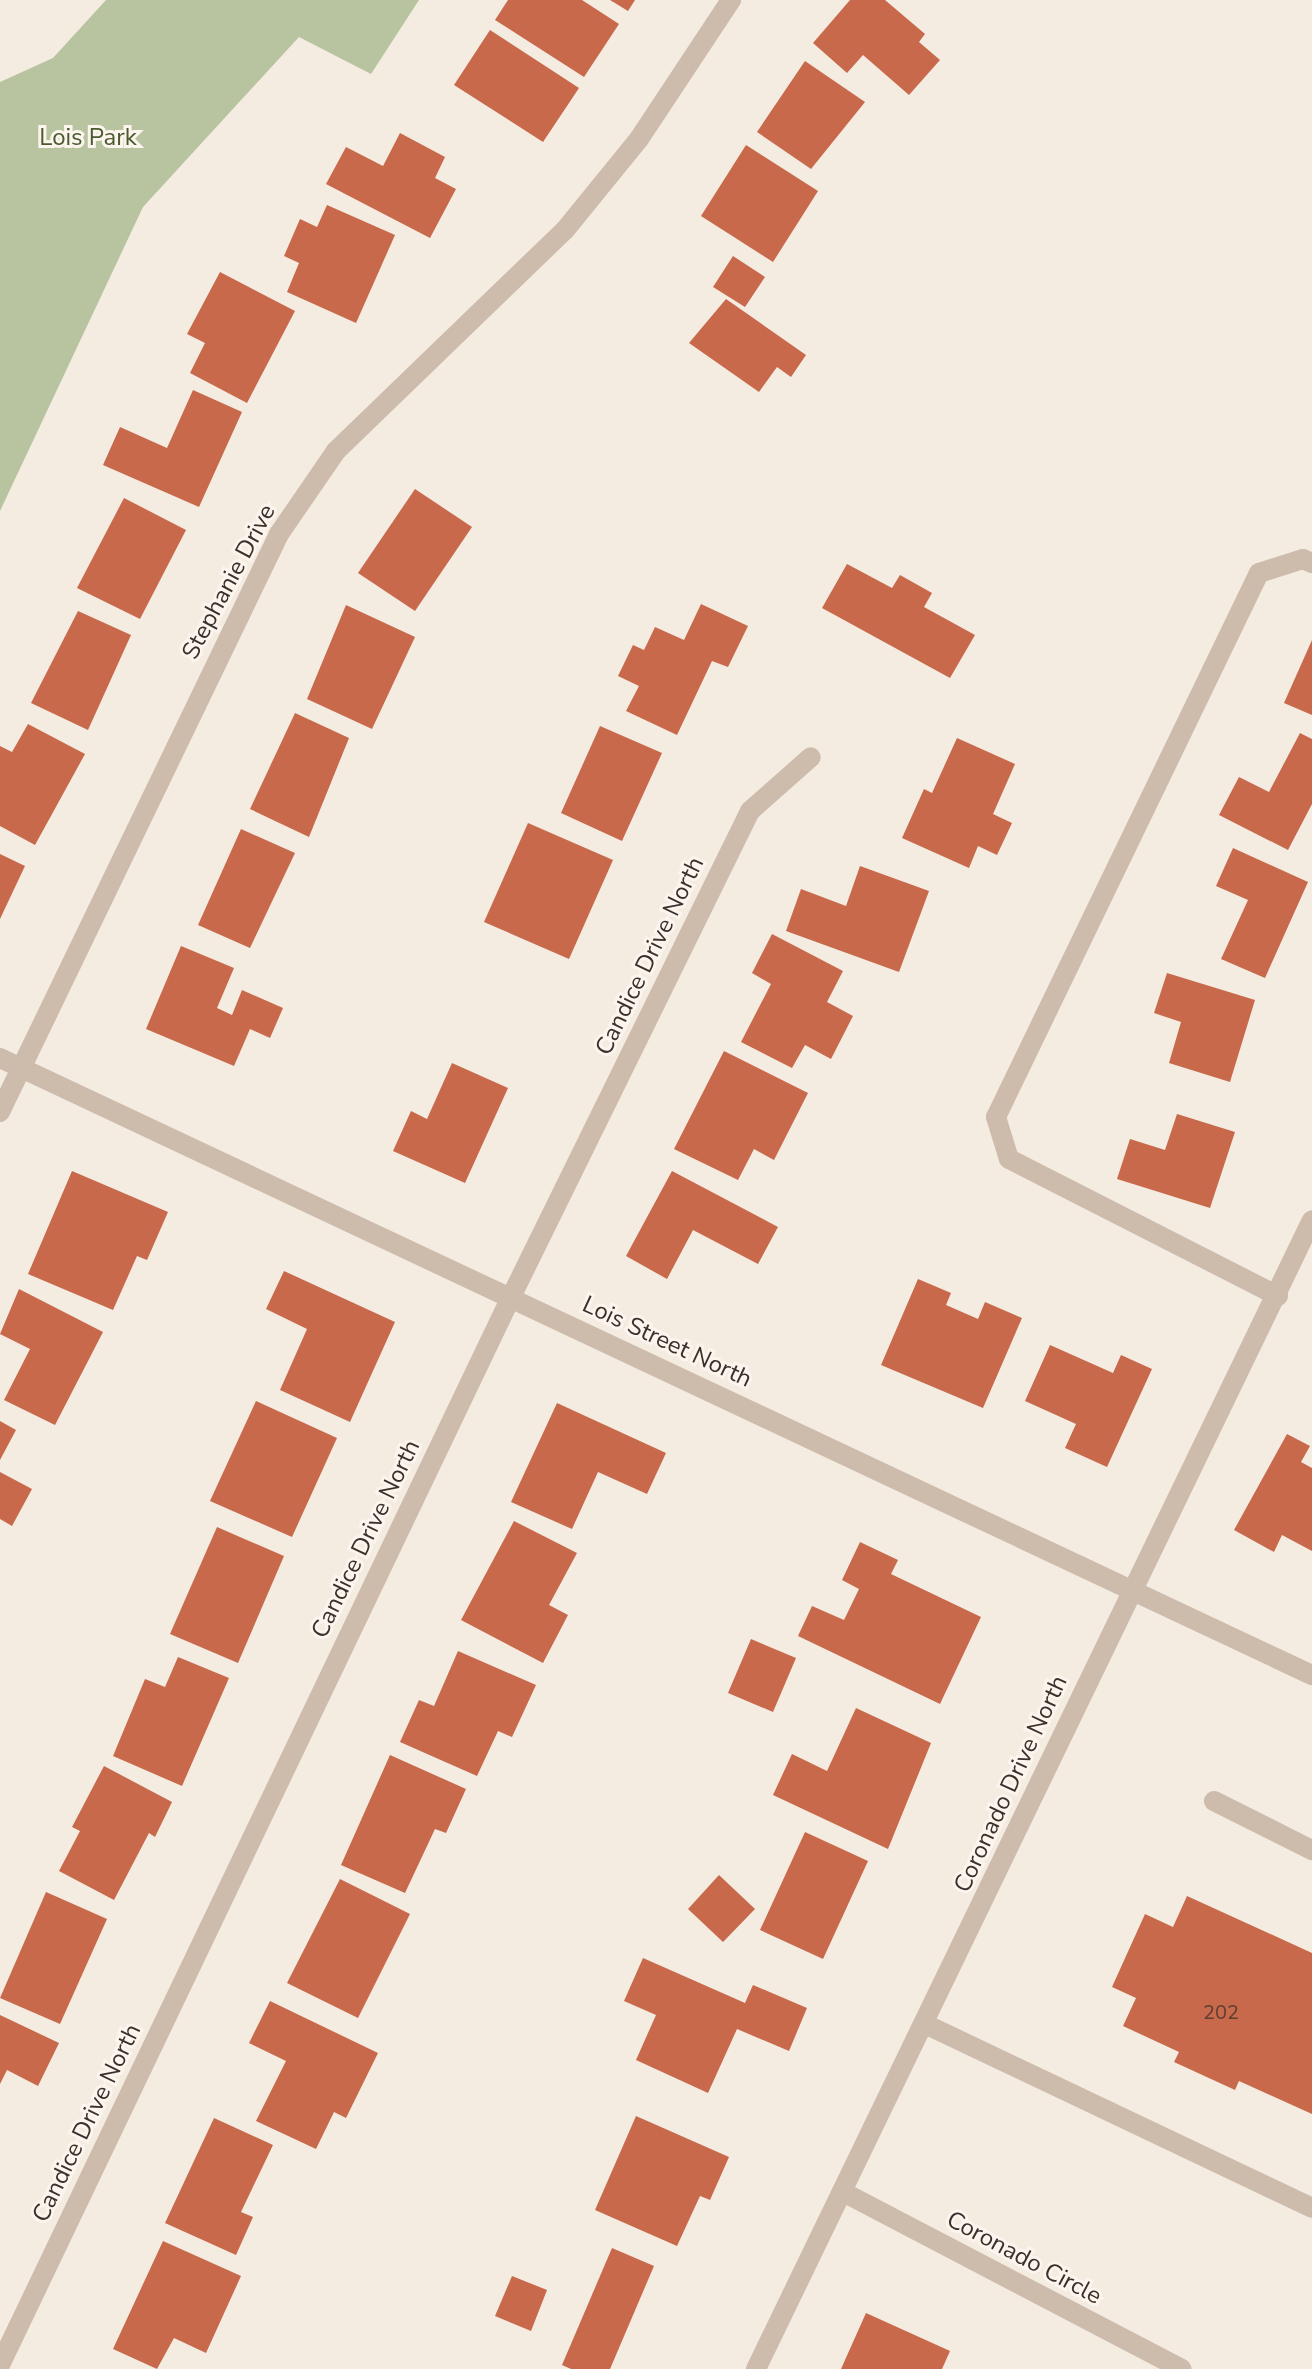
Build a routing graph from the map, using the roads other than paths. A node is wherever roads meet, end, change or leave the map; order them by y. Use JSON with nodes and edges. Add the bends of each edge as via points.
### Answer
{"nodes":[{"id":1,"x":731,"y":0,"type":"edge"},
{"id":2,"x":1312,"y":563,"type":"edge"},
{"id":3,"x":811,"y":757,"type":"dead end"},
{"id":4,"x":0,"y":1058,"type":"edge"},
{"id":5,"x":21,"y":1068,"type":"junction"},
{"id":6,"x":0,"y":1112,"type":"edge"},
{"id":7,"x":1312,"y":1220,"type":"edge"},
{"id":8,"x":1278,"y":1296,"type":"junction"},
{"id":9,"x":511,"y":1297,"type":"junction"},
{"id":10,"x":1132,"y":1588,"type":"junction"},
{"id":11,"x":1312,"y":1675,"type":"edge"},
{"id":12,"x":1214,"y":1801,"type":"dead end"},
{"id":13,"x":1312,"y":1850,"type":"edge"},
{"id":14,"x":927,"y":2025,"type":"junction"},
{"id":15,"x":843,"y":2192,"type":"junction"},
{"id":16,"x":1312,"y":2208,"type":"edge"},
{"id":17,"x":0,"y":2365,"type":"edge"},
{"id":18,"x":756,"y":2369,"type":"edge"},
{"id":19,"x":1181,"y":2369,"type":"edge"}],
"edges":[{"from":1,"to":5,"type":"street","name":"Stephanie Drive","via":[[639,139],[565,230],[336,451],[279,534]]},
{"from":2,"to":8,"type":"street","via":[[1303,559],[1259,573],[996,1117],[1009,1159]]},
{"from":3,"to":9,"type":"street","name":"Candice Drive North","via":[[750,811]]},
{"from":4,"to":5,"type":"street","name":"Lois Street North"},
{"from":5,"to":6,"type":"street","name":"Stephanie Drive"},
{"from":5,"to":9,"type":"street","name":"Lois Street North"},
{"from":7,"to":8,"type":"street","name":"Coronado Drive North"},
{"from":8,"to":10,"type":"street","name":"Coronado Drive North"},
{"from":9,"to":10,"type":"street","name":"Lois Street North"},
{"from":9,"to":17,"type":"street","name":"Candice Drive North"},
{"from":10,"to":11,"type":"street","name":"Lois Street North"},
{"from":10,"to":14,"type":"street","name":"Coronado Drive North"},
{"from":12,"to":13,"type":"street"},
{"from":14,"to":15,"type":"street","name":"Coronado Drive North"},
{"from":14,"to":16,"type":"street"},
{"from":15,"to":18,"type":"street","name":"Coronado Drive North"},
{"from":15,"to":19,"type":"street","name":"Coronado Circle"}]}
